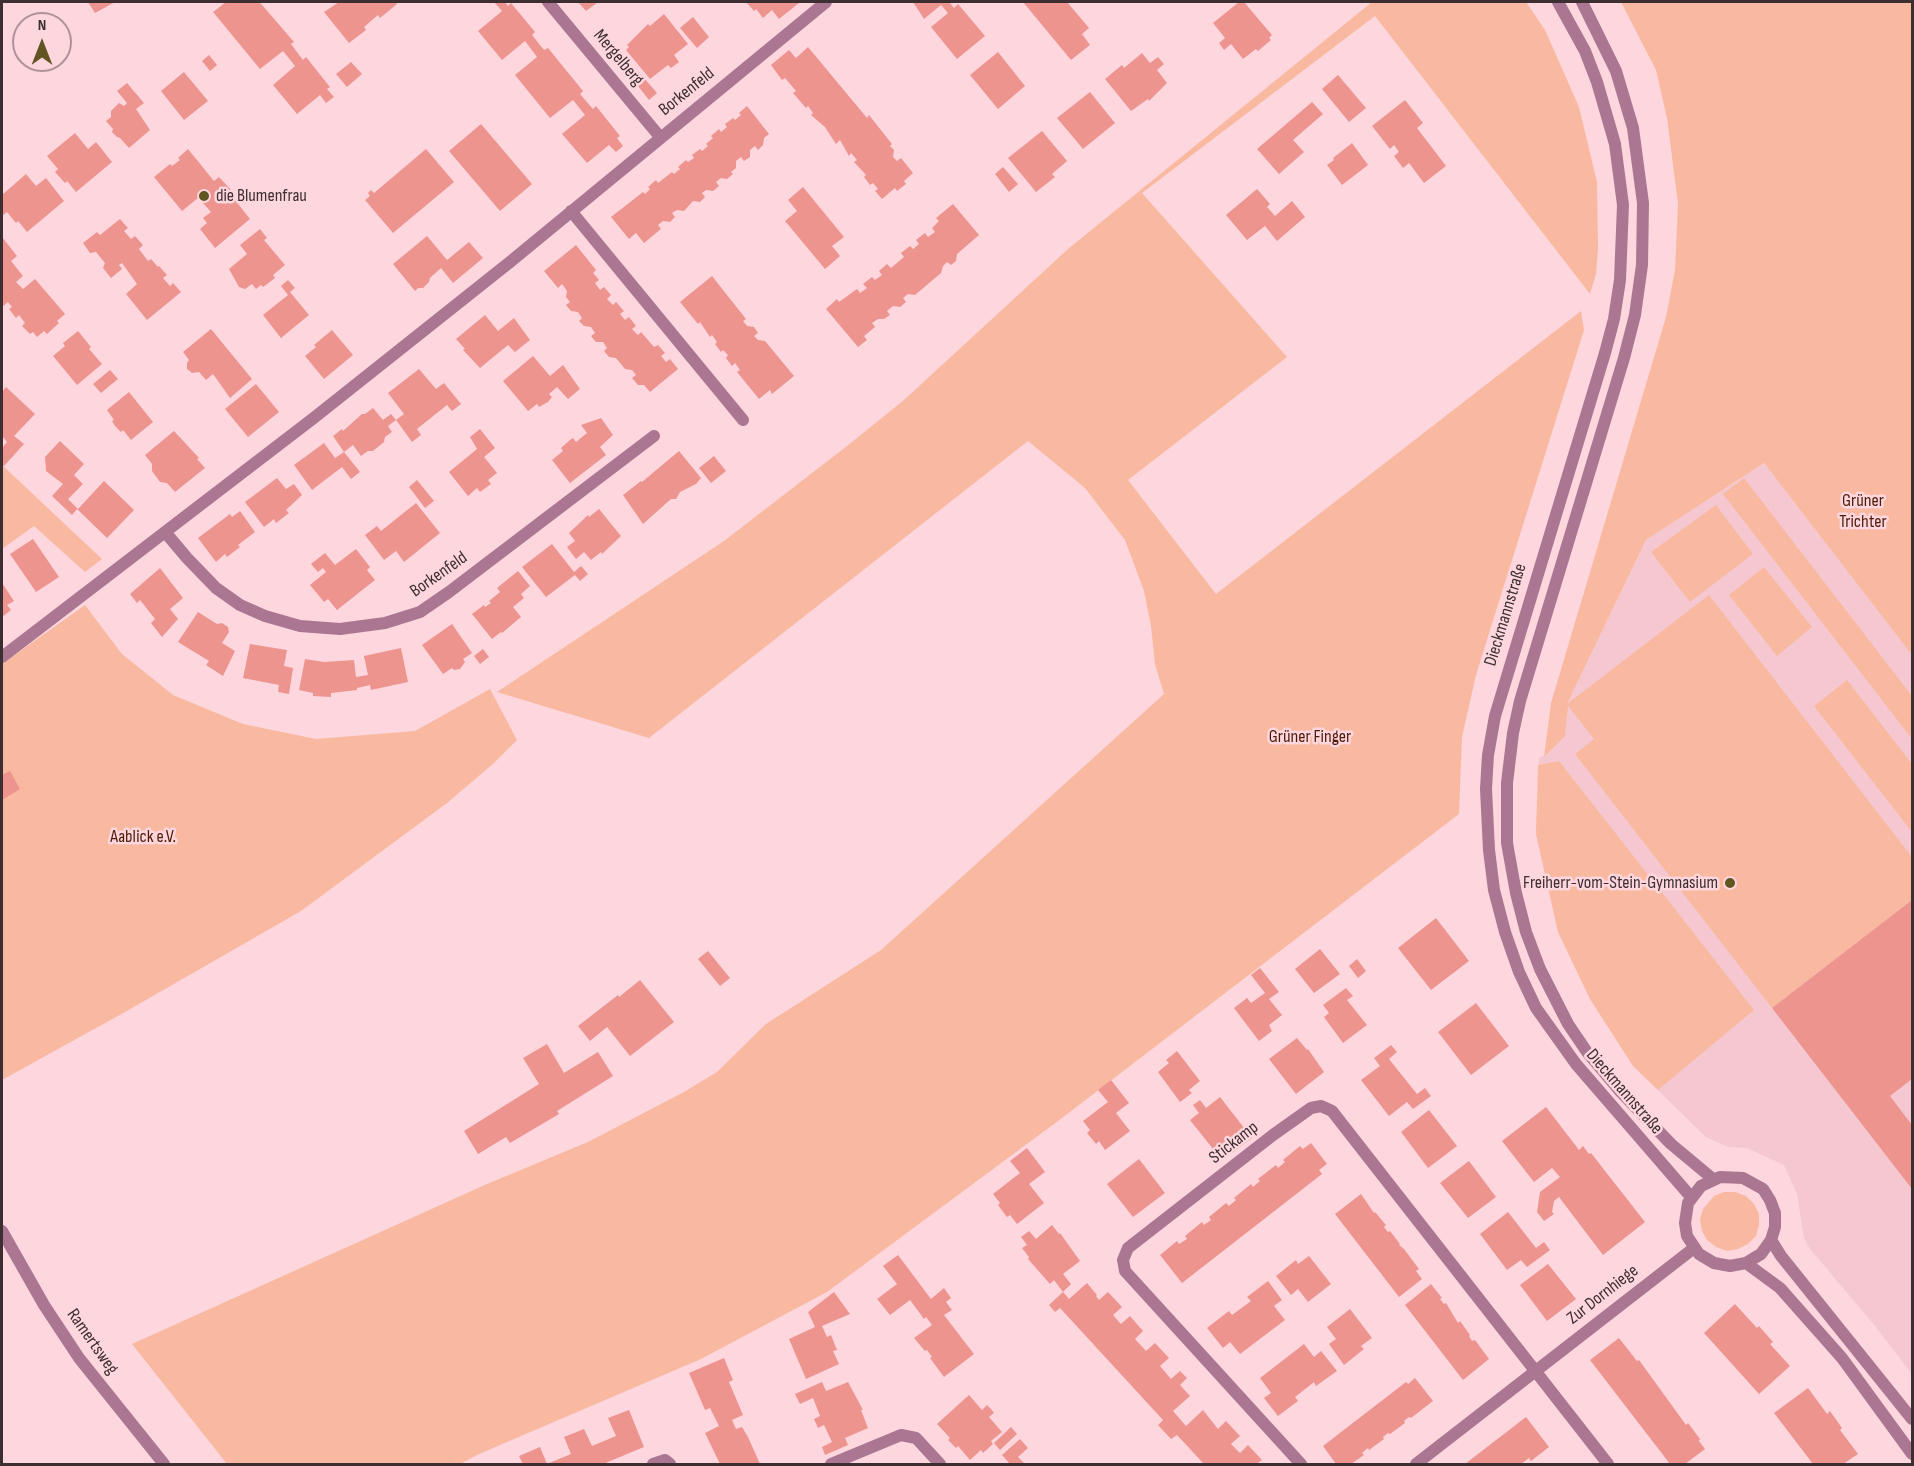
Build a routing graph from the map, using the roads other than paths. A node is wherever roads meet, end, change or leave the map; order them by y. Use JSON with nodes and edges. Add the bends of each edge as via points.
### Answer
{"nodes":[{"id":1,"x":548,"y":2,"type":"edge"},
{"id":2,"x":826,"y":2,"type":"edge"},
{"id":3,"x":1558,"y":2,"type":"edge"},
{"id":4,"x":1582,"y":2,"type":"edge"},
{"id":5,"x":660,"y":137,"type":"junction"},
{"id":6,"x":571,"y":211,"type":"junction"},
{"id":7,"x":743,"y":420,"type":"dead end"},
{"id":8,"x":654,"y":436,"type":"dead end"},
{"id":9,"x":165,"y":532,"type":"junction"},
{"id":10,"x":2,"y":657,"type":"edge"},
{"id":11,"x":1713,"y":1179,"type":"junction"},
{"id":12,"x":1691,"y":1197,"type":"junction"},
{"id":13,"x":2,"y":1231,"type":"edge"},
{"id":14,"x":1771,"y":1240,"type":"junction"},
{"id":15,"x":1694,"y":1248,"type":"junction"},
{"id":16,"x":1746,"y":1263,"type":"junction"},
{"id":17,"x":1535,"y":1371,"type":"junction"},
{"id":18,"x":1912,"y":1419,"type":"edge"},
{"id":19,"x":1912,"y":1454,"type":"edge"},
{"id":20,"x":164,"y":1464,"type":"edge"},
{"id":21,"x":653,"y":1464,"type":"edge"},
{"id":22,"x":670,"y":1464,"type":"edge"},
{"id":23,"x":831,"y":1464,"type":"edge"},
{"id":24,"x":940,"y":1464,"type":"edge"},
{"id":25,"x":1300,"y":1464,"type":"edge"},
{"id":26,"x":1416,"y":1464,"type":"edge"},
{"id":27,"x":1608,"y":1464,"type":"edge"}],
"edges":[{"from":1,"to":5,"type":"street","name":"Mergelberg"},
{"from":2,"to":5,"type":"street","name":"Borkenfeld"},
{"from":3,"to":12,"type":"street","name":"Dieckmannstraße","via":[[1598,82],[1615,144],[1623,205],[1620,280],[1605,352],[1495,716],[1486,789],[1489,850],[1504,932],[1536,1008],[1576,1064]]},
{"from":4,"to":11,"type":"street","name":"Dieckmannstraße","via":[[1616,71],[1633,128],[1643,202],[1642,265],[1624,358],[1520,701],[1506,796],[1508,843],[1526,932],[1568,1024],[1619,1090],[1671,1144]]},
{"from":5,"to":6,"type":"street","name":"Borkenfeld"},
{"from":6,"to":7,"type":"street"},
{"from":6,"to":9,"type":"street","name":"Borkenfeld"},
{"from":8,"to":9,"type":"street","name":"Borkenfeld","via":[[449,592],[420,612],[385,623],[340,629],[300,626],[265,616],[216,588]]},
{"from":9,"to":10,"type":"street","name":"Borkenfeld"},
{"from":11,"to":12,"type":"street"},
{"from":11,"to":14,"type":"street","via":[[1736,1176],[1763,1189],[1775,1213]]},
{"from":12,"to":15,"type":"street","via":[[1685,1223]]},
{"from":13,"to":20,"type":"street","name":"Ramertsweg","via":[[79,1358]]},
{"from":14,"to":16,"type":"street","via":[[1761,1254]]},
{"from":14,"to":18,"type":"street"},
{"from":15,"to":16,"type":"street","via":[[1713,1263]]},
{"from":15,"to":17,"type":"street","name":"Zur Dornhiege"},
{"from":16,"to":19,"type":"street","via":[[1780,1288],[1842,1358]]},
{"from":17,"to":25,"type":"street","name":"Stickamp","via":[[1332,1112],[1321,1106],[1311,1108],[1128,1248],[1124,1260],[1125,1270]]},
{"from":17,"to":26,"type":"street","name":"Zur Dornhiege"},
{"from":17,"to":27,"type":"street"},
{"from":21,"to":22,"type":"street","via":[[665,1460]]},
{"from":23,"to":24,"type":"street","via":[[901,1435],[916,1438]]}]}
